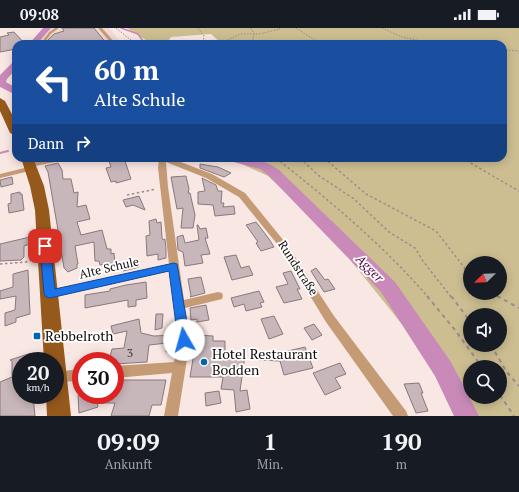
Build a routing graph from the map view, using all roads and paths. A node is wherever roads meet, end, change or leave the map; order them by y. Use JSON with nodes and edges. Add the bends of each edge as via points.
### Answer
{"nodes":[{"id":1,"x":57,"y":28,"type":"edge"},
{"id":2,"x":100,"y":28,"type":"edge"},
{"id":3,"x":116,"y":28,"type":"edge"},
{"id":4,"x":198,"y":28,"type":"edge"},
{"id":5,"x":250,"y":28,"type":"edge"},
{"id":6,"x":279,"y":28,"type":"edge"},
{"id":7,"x":296,"y":28,"type":"edge"},
{"id":8,"x":382,"y":28,"type":"edge"},
{"id":9,"x":254,"y":34,"type":"junction"},
{"id":10,"x":45,"y":40,"type":"edge"},
{"id":11,"x":110,"y":40,"type":"edge"},
{"id":12,"x":131,"y":40,"type":"edge"},
{"id":13,"x":204,"y":40,"type":"edge"},
{"id":14,"x":228,"y":40,"type":"edge"},
{"id":15,"x":253,"y":40,"type":"edge"},
{"id":16,"x":314,"y":40,"type":"edge"},
{"id":17,"x":416,"y":40,"type":"edge"},
{"id":18,"x":507,"y":50,"type":"edge"},
{"id":19,"x":519,"y":51,"type":"edge"},
{"id":20,"x":0,"y":101,"type":"edge"},
{"id":21,"x":12,"y":122,"type":"edge"},
{"id":22,"x":40,"y":162,"type":"edge"},
{"id":23,"x":163,"y":162,"type":"edge"},
{"id":24,"x":173,"y":162,"type":"edge"},
{"id":25,"x":281,"y":162,"type":"edge"},
{"id":26,"x":304,"y":162,"type":"edge"},
{"id":27,"x":330,"y":162,"type":"edge"},
{"id":28,"x":469,"y":162,"type":"edge"},
{"id":29,"x":29,"y":164,"type":"edge"},
{"id":30,"x":0,"y":176,"type":"edge"},
{"id":31,"x":164,"y":187,"type":"junction"},
{"id":32,"x":519,"y":191,"type":"edge"},
{"id":33,"x":127,"y":195,"type":"dead end"},
{"id":34,"x":46,"y":256,"type":"junction"},
{"id":35,"x":0,"y":264,"type":"edge"},
{"id":36,"x":174,"y":266,"type":"junction"},
{"id":37,"x":463,"y":266,"type":"edge"},
{"id":38,"x":50,"y":294,"type":"junction"},
{"id":39,"x":218,"y":296,"type":"dead end"},
{"id":40,"x":505,"y":300,"type":"edge"},
{"id":41,"x":179,"y":305,"type":"junction"},
{"id":42,"x":519,"y":308,"type":"edge"},
{"id":43,"x":463,"y":312,"type":"edge"},
{"id":44,"x":54,"y":352,"type":"edge"},
{"id":45,"x":495,"y":352,"type":"edge"},
{"id":46,"x":477,"y":360,"type":"edge"},
{"id":47,"x":179,"y":367,"type":"junction"},
{"id":48,"x":124,"y":371,"type":"edge"},
{"id":49,"x":519,"y":386,"type":"edge"},
{"id":50,"x":58,"y":404,"type":"edge"},
{"id":51,"x":506,"y":404,"type":"edge"},
{"id":52,"x":397,"y":411,"type":"edge"},
{"id":53,"x":59,"y":416,"type":"edge"},
{"id":54,"x":171,"y":416,"type":"edge"},
{"id":55,"x":514,"y":416,"type":"edge"}],
"edges":[{"from":1,"to":10,"type":"lane"},
{"from":2,"to":11,"type":"street"},
{"from":3,"to":12,"type":"path"},
{"from":4,"to":13,"type":"path"},
{"from":5,"to":9,"type":"path"},
{"from":6,"to":9,"type":"path","via":[[276,32]]},
{"from":7,"to":16,"type":"path"},
{"from":8,"to":17,"type":"path"},
{"from":9,"to":14,"type":"path","via":[[240,34]]},
{"from":9,"to":15,"type":"path"},
{"from":18,"to":19,"type":"path"},
{"from":20,"to":21,"type":"main road"},
{"from":22,"to":29,"type":"street"},
{"from":23,"to":31,"type":"street"},
{"from":24,"to":52,"type":"street","name":"Rundstraße","via":[[209,176],[242,195],[285,248],[330,319]]},
{"from":25,"to":46,"type":"path","via":[[333,204],[388,255]]},
{"from":26,"to":43,"type":"path","via":[[318,175],[354,198],[389,232],[415,248]]},
{"from":27,"to":37,"type":"path","via":[[366,194],[436,231]]},
{"from":28,"to":32,"type":"path"},
{"from":29,"to":30,"type":"lane"},
{"from":29,"to":34,"type":"main road","via":[[42,210]]},
{"from":31,"to":33,"type":"path"},
{"from":31,"to":36,"type":"street"},
{"from":34,"to":35,"type":"path","via":[[26,262]]},
{"from":34,"to":38,"type":"main road"},
{"from":36,"to":38,"type":"street","name":"Alte Schule"},
{"from":36,"to":41,"type":"street"},
{"from":38,"to":44,"type":"main road"},
{"from":39,"to":41,"type":"street"},
{"from":40,"to":42,"type":"path"},
{"from":41,"to":47,"type":"street","via":[[184,340]]},
{"from":45,"to":49,"type":"path"},
{"from":47,"to":48,"type":"street"},
{"from":47,"to":54,"type":"street"},
{"from":50,"to":53,"type":"main road"},
{"from":51,"to":55,"type":"path"}]}
